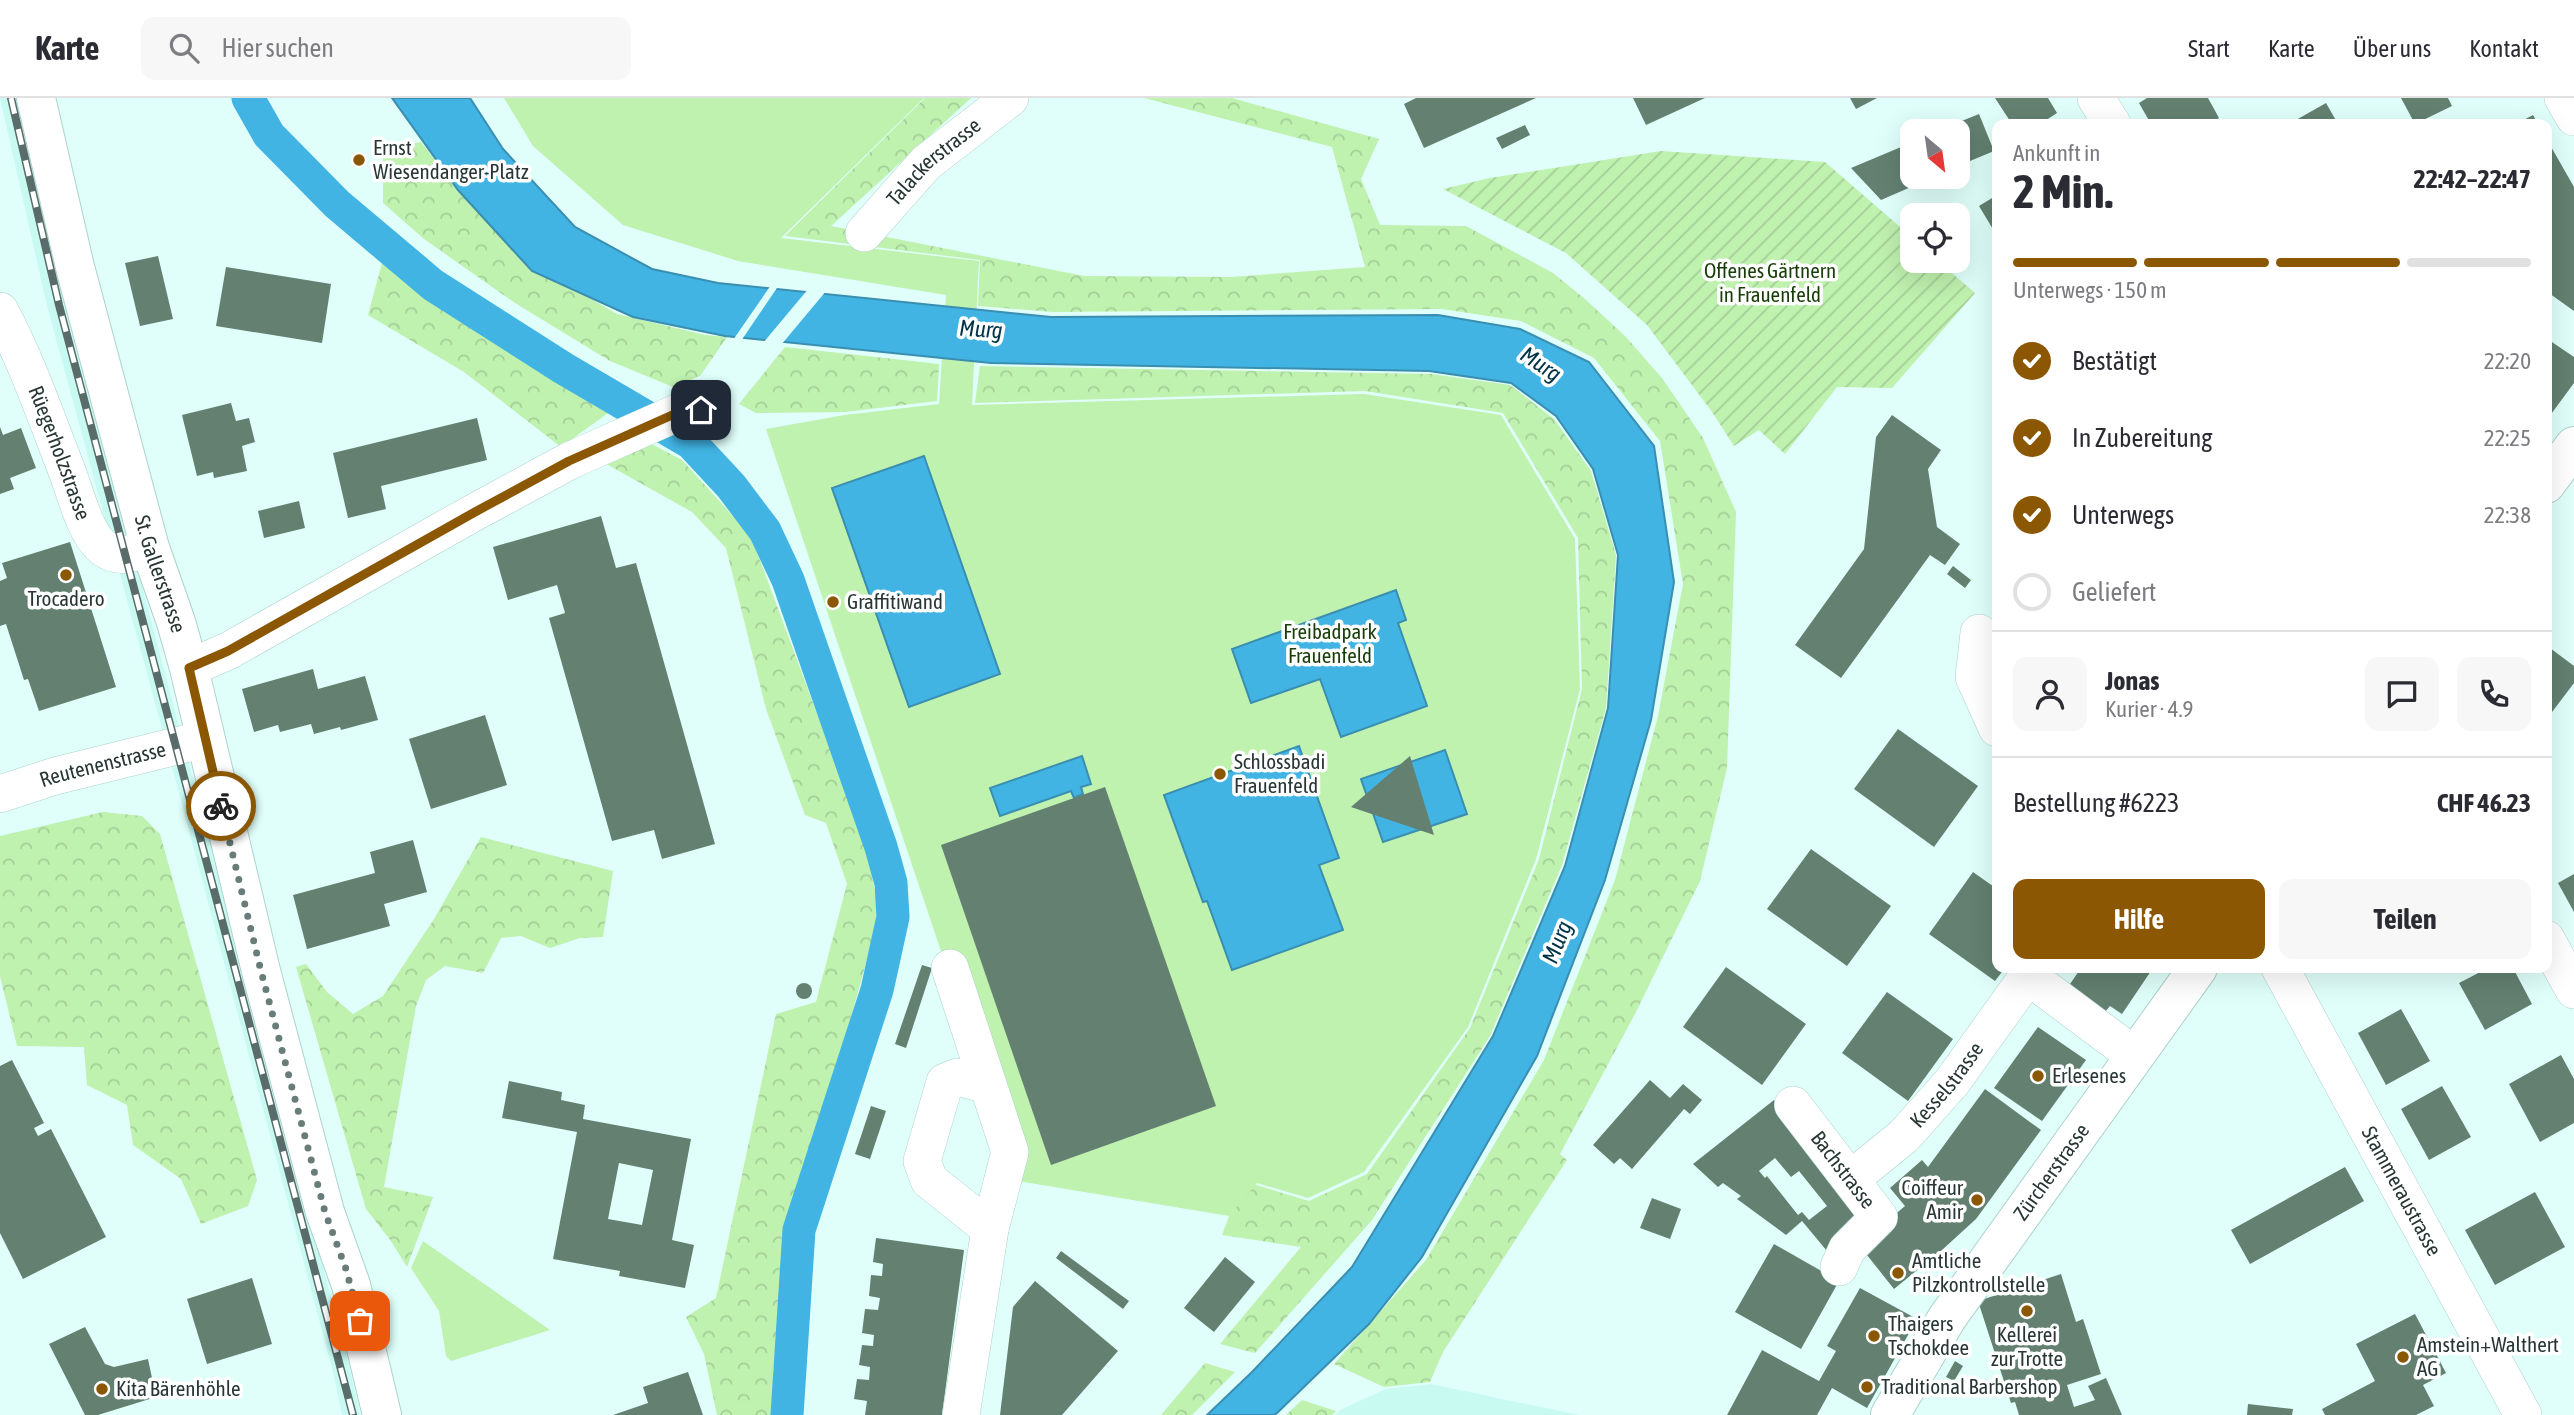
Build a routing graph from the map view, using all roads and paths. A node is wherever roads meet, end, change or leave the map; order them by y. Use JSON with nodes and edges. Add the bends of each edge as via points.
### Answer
{"nodes":[{"id":1,"x":36,"y":98,"type":"edge"},
{"id":2,"x":1010,"y":98,"type":"edge"},
{"id":3,"x":2096,"y":98,"type":"edge"},
{"id":4,"x":2563,"y":98,"type":"edge"},
{"id":5,"x":2574,"y":117,"type":"edge"},
{"id":6,"x":2109,"y":119,"type":"edge"},
{"id":7,"x":864,"y":233,"type":"dead end"},
{"id":8,"x":0,"y":311,"type":"edge"},
{"id":9,"x":708,"y":421,"type":"dead end"},
{"id":10,"x":2574,"y":446,"type":"edge"},
{"id":11,"x":2552,"y":476,"type":"edge"},
{"id":12,"x":150,"y":548,"type":"junction"},
{"id":13,"x":1979,"y":633,"type":"dead end"},
{"id":14,"x":189,"y":668,"type":"junction"},
{"id":15,"x":1992,"y":717,"type":"edge"},
{"id":16,"x":205,"y":739,"type":"junction"},
{"id":17,"x":0,"y":794,"type":"edge"},
{"id":18,"x":2552,"y":950,"type":"edge"},
{"id":19,"x":950,"y":968,"type":"dead end"},
{"id":20,"x":2030,"y":973,"type":"edge"},
{"id":21,"x":2032,"y":973,"type":"edge"},
{"id":22,"x":2193,"y":973,"type":"edge"},
{"id":23,"x":2283,"y":973,"type":"edge"},
{"id":24,"x":2574,"y":990,"type":"edge"},
{"id":25,"x":2135,"y":1056,"type":"junction"},
{"id":26,"x":987,"y":1085,"type":"junction"},
{"id":27,"x":1793,"y":1105,"type":"dead end"},
{"id":28,"x":1851,"y":1179,"type":"junction"},
{"id":29,"x":990,"y":1229,"type":"junction"},
{"id":30,"x":1839,"y":1267,"type":"dead end"},
{"id":31,"x":382,"y":1415,"type":"edge"},
{"id":32,"x":961,"y":1415,"type":"edge"},
{"id":33,"x":1890,"y":1415,"type":"edge"},
{"id":34,"x":2523,"y":1415,"type":"edge"}],
"edges":[{"from":1,"to":12,"type":"main road","name":"St. Gallerstrasse","via":[[75,267]]},
{"from":2,"to":7,"type":"street","name":"Talackerstrasse","via":[[926,163]]},
{"from":3,"to":6,"type":"street"},
{"from":4,"to":5,"type":"street"},
{"from":8,"to":12,"type":"street","name":"Rüegerholzstrasse","via":[[99,544],[126,556]]},
{"from":9,"to":14,"type":"street","via":[[701,410],[679,412],[532,481],[228,651]]},
{"from":10,"to":11,"type":"main road"},
{"from":12,"to":14,"type":"main road","name":"St. Gallerstrasse"},
{"from":13,"to":15,"type":"street","via":[[1974,677]]},
{"from":14,"to":16,"type":"main road","name":"St. Gallerstrasse"},
{"from":16,"to":17,"type":"street","name":"Reutenenstrasse"},
{"from":16,"to":31,"type":"main road","name":"St. Gallerstrasse","via":[[268,998],[325,1212],[354,1296]]},
{"from":18,"to":24,"type":"street"},
{"from":19,"to":26,"type":"street"},
{"from":20,"to":28,"type":"street","name":"Kesselstrasse","via":[[1952,1082],[1904,1136]]},
{"from":21,"to":25,"type":"street","name":"Kesselstrasse"},
{"from":22,"to":25,"type":"main road","name":"Zürcherstrasse"},
{"from":23,"to":34,"type":"street","name":"Stammeraustrasse"},
{"from":25,"to":33,"type":"main road","name":"Zürcherstrasse","via":[[1947,1318]]},
{"from":26,"to":29,"type":"street","via":[[1010,1152]]},
{"from":26,"to":29,"type":"street","via":[[957,1077],[945,1082],[922,1161],[929,1180]]},
{"from":27,"to":28,"type":"street","name":"Bachstrasse"},
{"from":28,"to":30,"type":"street","name":"Bachstrasse","via":[[1879,1217],[1847,1249]]},
{"from":29,"to":32,"type":"street"}]}
